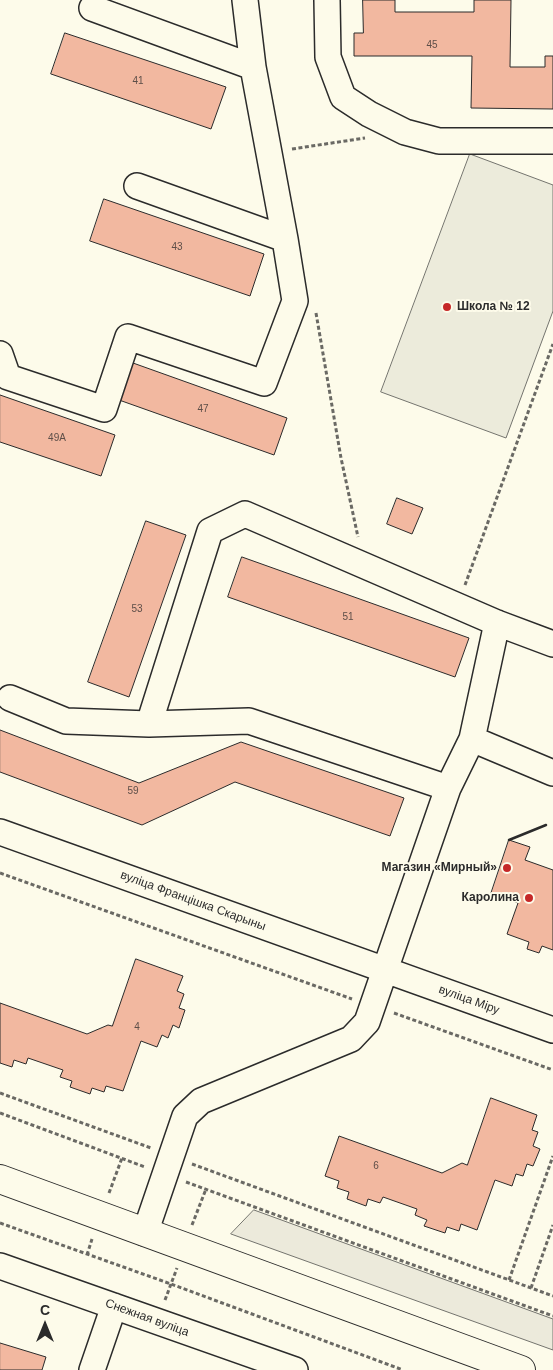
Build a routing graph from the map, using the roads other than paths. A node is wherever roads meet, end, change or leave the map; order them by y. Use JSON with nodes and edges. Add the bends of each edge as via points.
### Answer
{"nodes":[{"id":1,"x":245,"y":0,"type":"edge"},
{"id":2,"x":327,"y":0,"type":"edge"},
{"id":3,"x":92,"y":8,"type":"dead end"},
{"id":4,"x":253,"y":67,"type":"junction"},
{"id":5,"x":553,"y":140,"type":"edge"},
{"id":6,"x":137,"y":186,"type":"dead end"},
{"id":7,"x":285,"y":239,"type":"junction"},
{"id":8,"x":0,"y":354,"type":"edge"},
{"id":9,"x":497,"y":623,"type":"junction"},
{"id":10,"x":553,"y":644,"type":"edge"},
{"id":11,"x":10,"y":698,"type":"dead end"},
{"id":12,"x":149,"y":724,"type":"junction"},
{"id":13,"x":472,"y":739,"type":"junction"},
{"id":14,"x":553,"y":773,"type":"edge"},
{"id":15,"x":448,"y":788,"type":"junction"},
{"id":16,"x":0,"y":832,"type":"edge"},
{"id":17,"x":386,"y":970,"type":"junction"},
{"id":18,"x":553,"y":1030,"type":"edge"},
{"id":19,"x":0,"y":1179,"type":"edge"},
{"id":20,"x":145,"y":1233,"type":"junction"},
{"id":21,"x":0,"y":1266,"type":"edge"},
{"id":22,"x":114,"y":1306,"type":"junction"},
{"id":23,"x":92,"y":1370,"type":"edge"},
{"id":24,"x":295,"y":1370,"type":"edge"},
{"id":25,"x":521,"y":1370,"type":"edge"}],
"edges":[{"from":1,"to":4,"type":"street"},
{"from":2,"to":5,"type":"street","via":[[328,57],[343,97],[369,114],[405,132],[439,140]]},
{"from":3,"to":4,"type":"street"},
{"from":4,"to":7,"type":"street"},
{"from":6,"to":7,"type":"street"},
{"from":7,"to":8,"type":"street","via":[[294,301],[264,383],[128,337],[104,409],[8,377]]},
{"from":9,"to":10,"type":"street"},
{"from":9,"to":12,"type":"street","via":[[245,514],[210,532]]},
{"from":9,"to":13,"type":"street"},
{"from":11,"to":12,"type":"street","via":[[66,721]]},
{"from":12,"to":15,"type":"street","via":[[249,721]]},
{"from":13,"to":14,"type":"street"},
{"from":13,"to":15,"type":"street"},
{"from":15,"to":17,"type":"street"},
{"from":16,"to":17,"type":"street","name":"вуліца Францішка Скарыны"},
{"from":17,"to":18,"type":"street","name":"вуліца Міру"},
{"from":17,"to":20,"type":"street","via":[[367,1022],[351,1039],[201,1101],[186,1116]]},
{"from":19,"to":20,"type":"main road"},
{"from":20,"to":25,"type":"main road"},
{"from":21,"to":22,"type":"street","name":"Снежная вуліца"},
{"from":22,"to":23,"type":"street"},
{"from":22,"to":24,"type":"street","name":"Снежная вуліца"}]}
